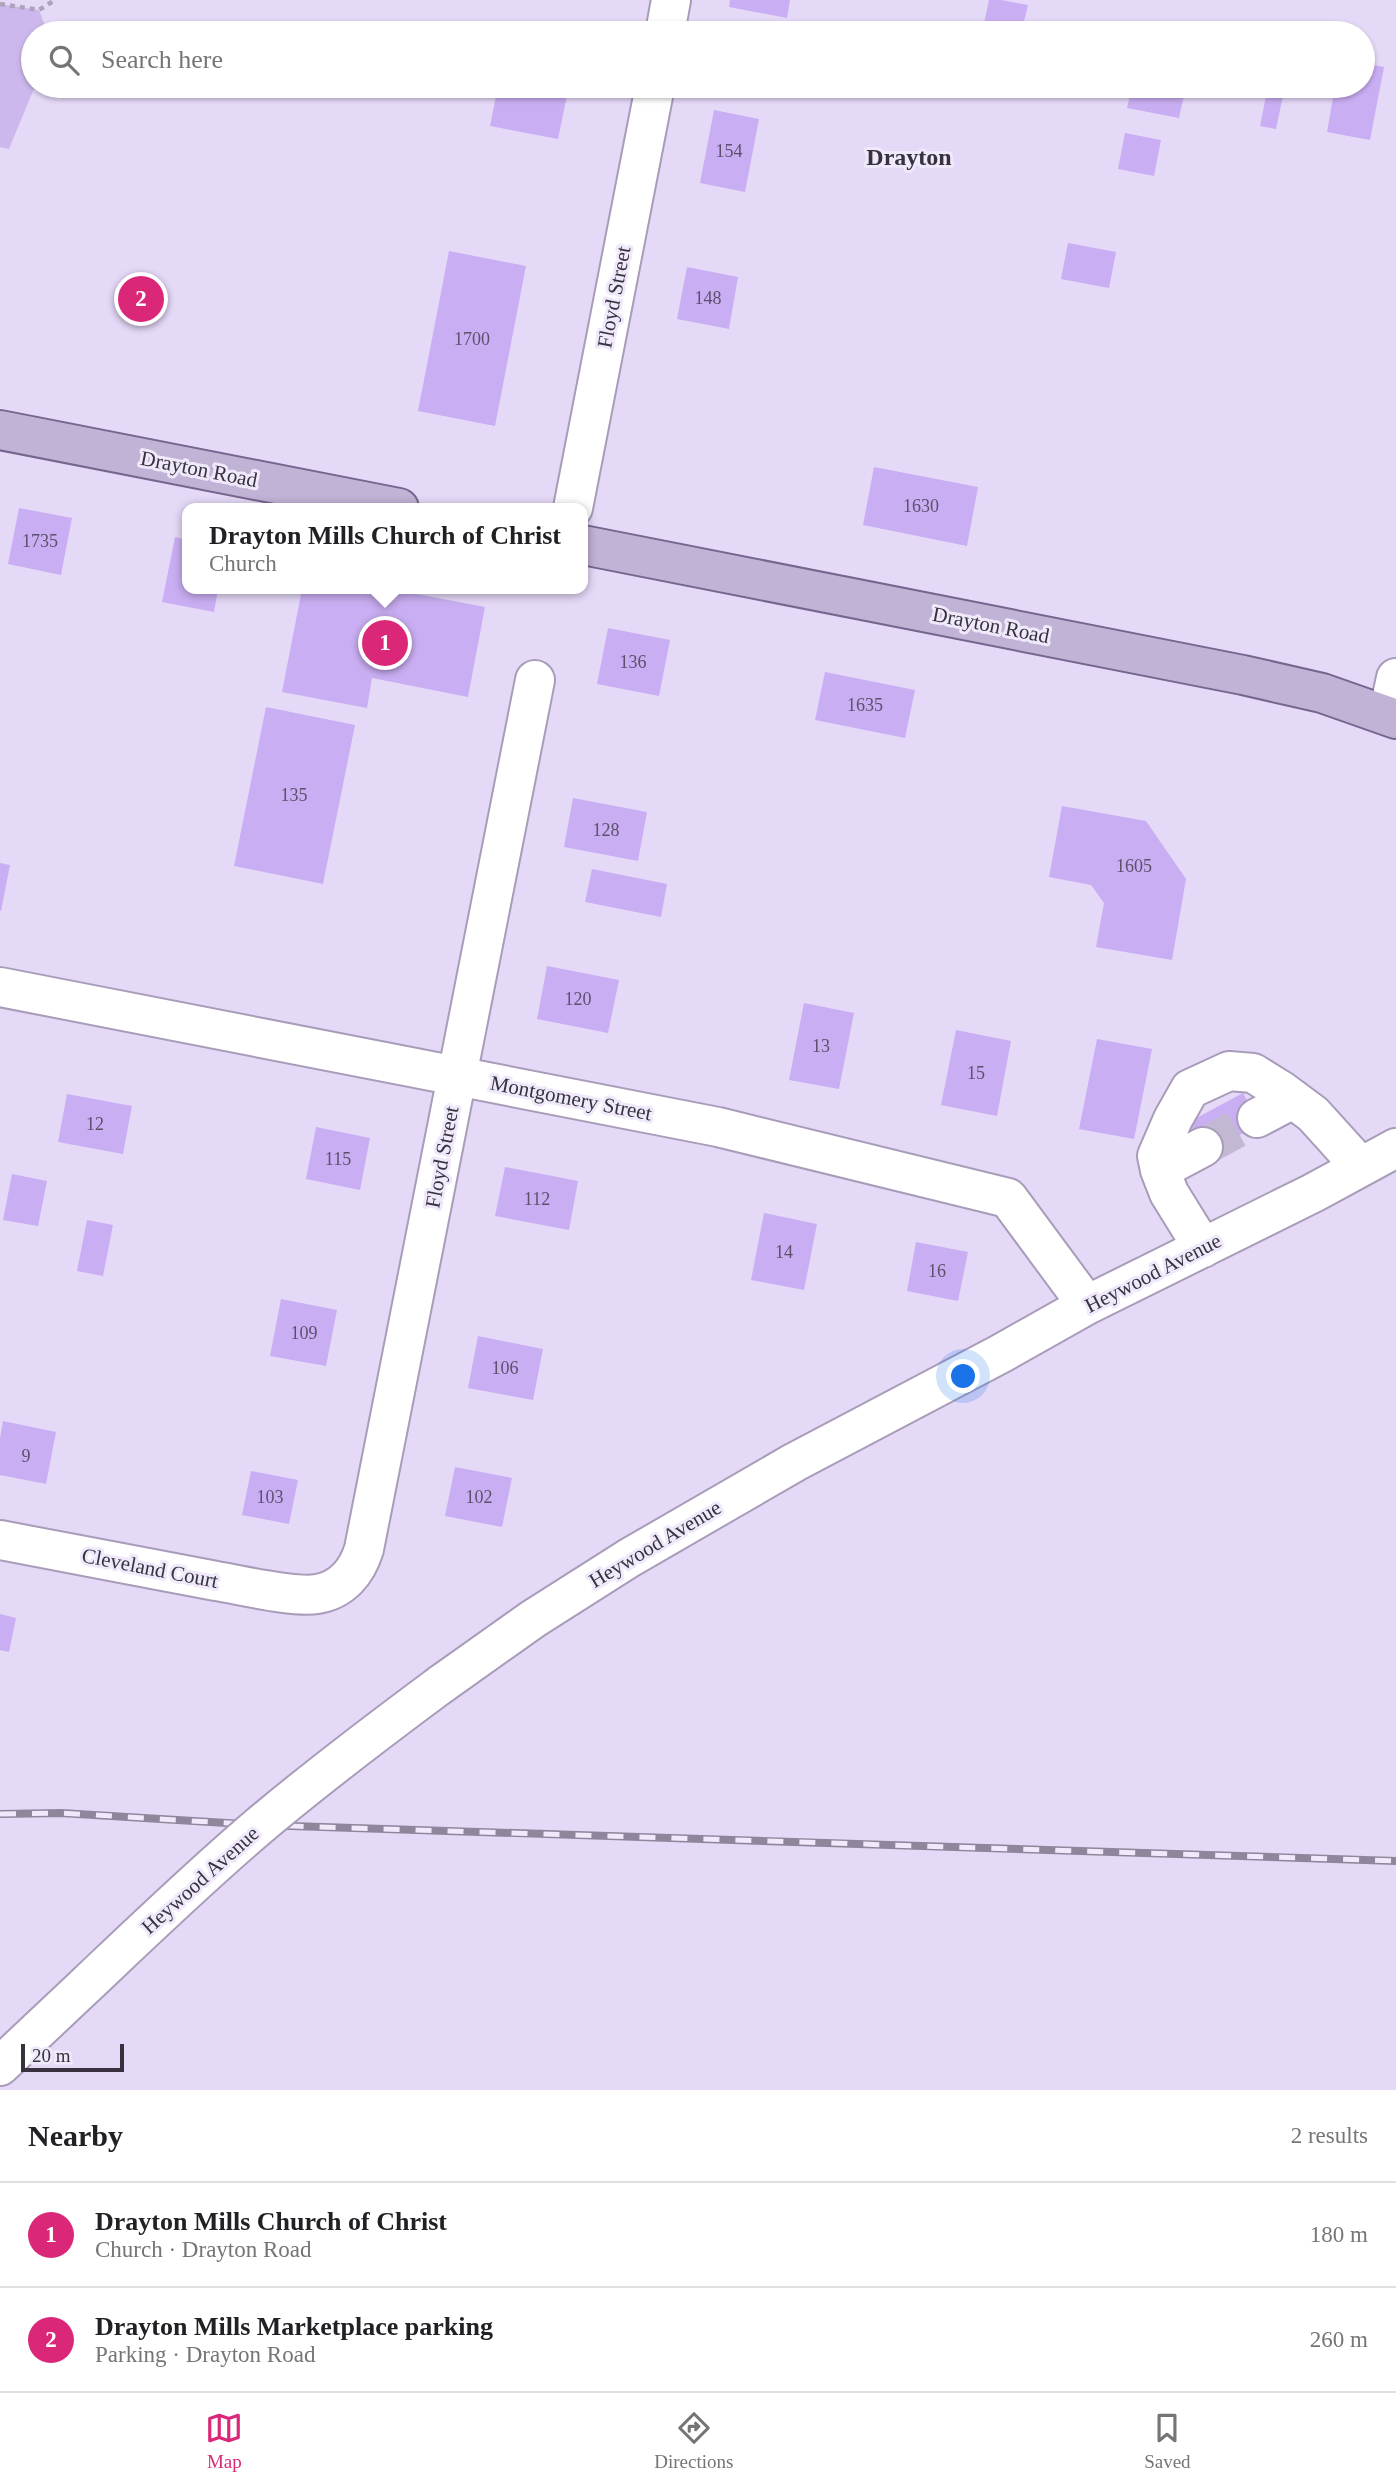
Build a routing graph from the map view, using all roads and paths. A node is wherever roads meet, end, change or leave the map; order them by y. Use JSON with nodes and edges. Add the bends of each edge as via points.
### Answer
{"nodes":[{"id":1,"x":55,"y":0,"type":"edge"},
{"id":2,"x":671,"y":0,"type":"edge"},
{"id":3,"x":0,"y":4,"type":"edge"},
{"id":4,"x":667,"y":21,"type":"edge"},
{"id":5,"x":653,"y":98,"type":"edge"},
{"id":6,"x":0,"y":430,"type":"edge"},
{"id":7,"x":372,"y":503,"type":"edge"},
{"id":8,"x":574,"y":503,"type":"edge"},
{"id":9,"x":588,"y":546,"type":"edge"},
{"id":10,"x":1396,"y":678,"type":"edge"},
{"id":11,"x":535,"y":680,"type":"dead end"},
{"id":12,"x":1392,"y":717,"type":"edge"},
{"id":13,"x":0,"y":987,"type":"edge"},
{"id":14,"x":458,"y":1076,"type":"junction"},
{"id":15,"x":1293,"y":1099,"type":"junction"},
{"id":16,"x":1257,"y":1118,"type":"tunnel mouth"},
{"id":17,"x":1203,"y":1147,"type":"tunnel mouth"},
{"id":18,"x":1396,"y":1148,"type":"edge"},
{"id":19,"x":1361,"y":1167,"type":"junction"},
{"id":20,"x":1160,"y":1170,"type":"junction"},
{"id":21,"x":1203,"y":1248,"type":"junction"},
{"id":22,"x":1087,"y":1305,"type":"junction"},
{"id":23,"x":0,"y":1540,"type":"edge"},
{"id":24,"x":301,"y":1594,"type":"joint"},
{"id":25,"x":0,"y":2066,"type":"edge"}],
"edges":[{"from":1,"to":3,"type":"path","via":[[39,10]]},
{"from":2,"to":4,"type":"street"},
{"from":5,"to":8,"type":"street","name":"Floyd Street"},
{"from":6,"to":7,"type":"main road","name":"Drayton Road"},
{"from":9,"to":12,"type":"main road","name":"Drayton Road","via":[[1243,675],[1322,693]]},
{"from":10,"to":12,"type":"street"},
{"from":11,"to":14,"type":"street","name":"Floyd Street"},
{"from":13,"to":14,"type":"street","name":"Montgomery Street"},
{"from":14,"to":22,"type":"street","name":"Montgomery Street","via":[[718,1127],[1008,1198]]},
{"from":14,"to":24,"type":"street","name":"Floyd Street","via":[[360,1563],[341,1584],[322,1593]]},
{"from":15,"to":16,"type":"street"},
{"from":15,"to":19,"type":"street","via":[[1313,1114]]},
{"from":15,"to":20,"type":"street","via":[[1253,1073],[1229,1071],[1190,1089],[1157,1156]]},
{"from":17,"to":20,"type":"street"},
{"from":18,"to":19,"type":"street","name":"Heywood Avenue"},
{"from":19,"to":21,"type":"street","name":"Heywood Avenue"},
{"from":20,"to":21,"type":"street"},
{"from":21,"to":22,"type":"street","name":"Heywood Avenue"},
{"from":22,"to":25,"type":"street","name":"Heywood Avenue","bridge":true,"via":[[794,1462],[533,1619],[260,1825]]},
{"from":23,"to":24,"type":"street","name":"Cleveland Court"}]}
